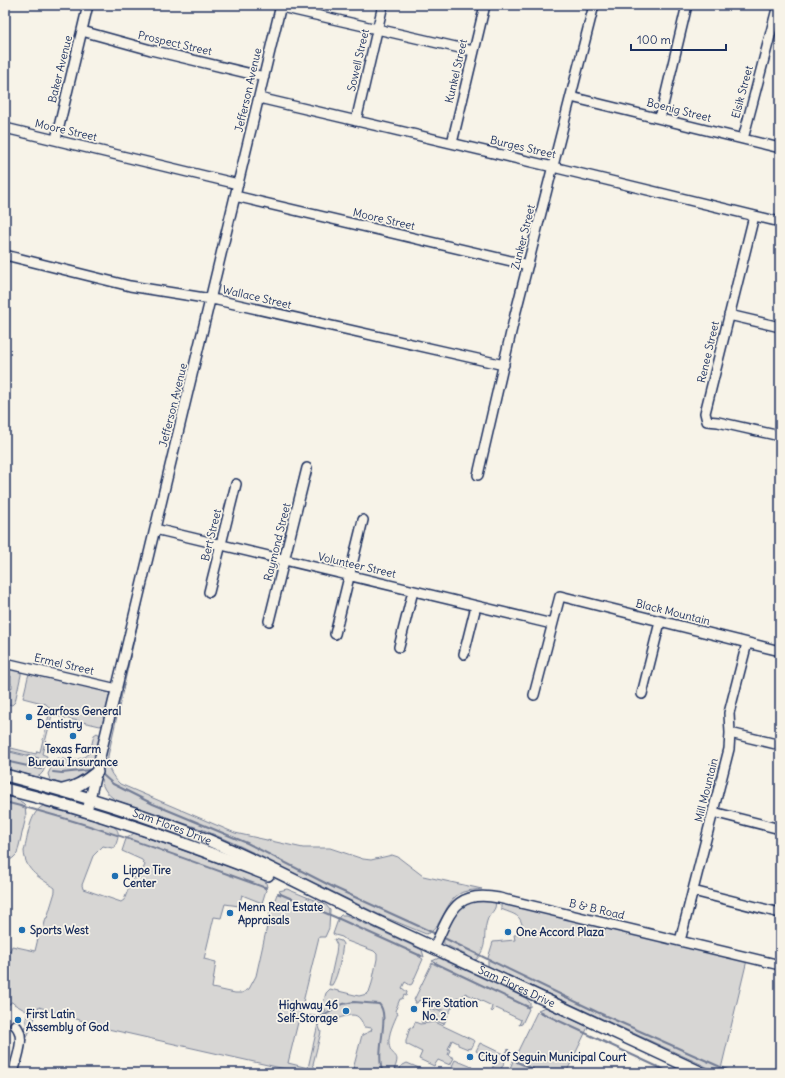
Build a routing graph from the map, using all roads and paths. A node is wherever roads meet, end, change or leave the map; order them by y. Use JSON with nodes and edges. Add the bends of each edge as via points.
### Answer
{"nodes":[{"id":1,"x":88,"y":5,"type":"edge"},
{"id":2,"x":383,"y":5,"type":"edge"},
{"id":3,"x":485,"y":5,"type":"edge"},
{"id":4,"x":594,"y":5,"type":"edge"},
{"id":5,"x":687,"y":5,"type":"edge"},
{"id":6,"x":778,"y":5,"type":"edge"},
{"id":7,"x":281,"y":6,"type":"edge"},
{"id":8,"x":378,"y":29,"type":"junction"},
{"id":9,"x":82,"y":32,"type":"junction"},
{"id":10,"x":473,"y":51,"type":"junction"},
{"id":11,"x":264,"y":77,"type":"junction"},
{"id":12,"x":571,"y":97,"type":"junction"},
{"id":13,"x":259,"y":98,"type":"junction"},
{"id":14,"x":660,"y":118,"type":"junction"},
{"id":15,"x":356,"y":121,"type":"junction"},
{"id":16,"x":5,"y":128,"type":"edge"},
{"id":17,"x":56,"y":139,"type":"junction"},
{"id":18,"x":743,"y":139,"type":"junction"},
{"id":19,"x":452,"y":143,"type":"junction"},
{"id":20,"x":780,"y":148,"type":"edge"},
{"id":21,"x":553,"y":166,"type":"junction"},
{"id":22,"x":238,"y":184,"type":"junction"},
{"id":23,"x":234,"y":196,"type":"junction"},
{"id":24,"x":754,"y":216,"type":"junction"},
{"id":25,"x":780,"y":222,"type":"edge"},
{"id":26,"x":5,"y":255,"type":"edge"},
{"id":27,"x":528,"y":265,"type":"junction"},
{"id":28,"x":210,"y":299,"type":"junction"},
{"id":29,"x":729,"y":315,"type":"junction"},
{"id":30,"x":780,"y":327,"type":"edge"},
{"id":31,"x":504,"y":365,"type":"junction"},
{"id":32,"x":780,"y":436,"type":"edge"},
{"id":33,"x":307,"y":468,"type":"dead end"},
{"id":34,"x":478,"y":475,"type":"dead end"},
{"id":35,"x":236,"y":484,"type":"dead end"},
{"id":36,"x":363,"y":520,"type":"dead end"},
{"id":37,"x":155,"y":529,"type":"junction"},
{"id":38,"x":222,"y":545,"type":"junction"},
{"id":39,"x":285,"y":560,"type":"junction"},
{"id":40,"x":350,"y":576,"type":"junction"},
{"id":41,"x":413,"y":591,"type":"junction"},
{"id":42,"x":208,"y":592,"type":"dead end"},
{"id":43,"x":476,"y":606,"type":"junction"},
{"id":44,"x":269,"y":621,"type":"dead end"},
{"id":45,"x":660,"y":622,"type":"junction"},
{"id":46,"x":552,"y":624,"type":"junction"},
{"id":47,"x":335,"y":634,"type":"dead end"},
{"id":48,"x":747,"y":643,"type":"junction"},
{"id":49,"x":398,"y":647,"type":"dead end"},
{"id":50,"x":780,"y":652,"type":"edge"},
{"id":51,"x":464,"y":654,"type":"dead end"},
{"id":52,"x":5,"y":663,"type":"edge"},
{"id":53,"x":117,"y":689,"type":"junction"},
{"id":54,"x":642,"y":694,"type":"dead end"},
{"id":55,"x":534,"y":695,"type":"dead end"},
{"id":56,"x":730,"y":733,"type":"junction"},
{"id":57,"x":780,"y":745,"type":"edge"},
{"id":58,"x":96,"y":772,"type":"junction"},
{"id":59,"x":5,"y":775,"type":"edge"},
{"id":60,"x":5,"y":789,"type":"edge"},
{"id":61,"x":62,"y":790,"type":"junction"},
{"id":62,"x":90,"y":798,"type":"junction"},
{"id":63,"x":87,"y":811,"type":"junction"},
{"id":64,"x":713,"y":812,"type":"junction"},
{"id":65,"x":780,"y":829,"type":"edge"},
{"id":66,"x":694,"y":891,"type":"junction"},
{"id":67,"x":332,"y":900,"type":"junction"},
{"id":68,"x":780,"y":913,"type":"edge"},
{"id":69,"x":680,"y":941,"type":"junction"},
{"id":70,"x":434,"y":947,"type":"junction"},
{"id":71,"x":780,"y":965,"type":"edge"},
{"id":72,"x":15,"y":1025,"type":"dead end"},
{"id":73,"x":13,"y":1073,"type":"edge"},
{"id":74,"x":702,"y":1073,"type":"edge"}],
"edges":[{"from":1,"to":9,"type":"street","name":"Baker Avenue"},
{"from":2,"to":8,"type":"street","name":"Sowell Street"},
{"from":3,"to":10,"type":"street","name":"Kunkel Street"},
{"from":4,"to":12,"type":"street","name":"Zunker Street"},
{"from":5,"to":14,"type":"street"},
{"from":6,"to":18,"type":"street","name":"Elsik Street"},
{"from":7,"to":8,"type":"street"},
{"from":7,"to":11,"type":"street","name":"Jefferson Avenue"},
{"from":8,"to":10,"type":"street"},
{"from":8,"to":15,"type":"street","name":"Sowell Street"},
{"from":9,"to":11,"type":"street","name":"Prospect Street"},
{"from":9,"to":17,"type":"street","name":"Baker Avenue"},
{"from":10,"to":19,"type":"street","name":"Kunkel Street"},
{"from":11,"to":13,"type":"street","name":"Jefferson Avenue"},
{"from":12,"to":14,"type":"street","name":"Boenig Street"},
{"from":12,"to":21,"type":"street","name":"Zunker Street"},
{"from":13,"to":15,"type":"street","name":"Burges Street"},
{"from":13,"to":22,"type":"street","name":"Jefferson Avenue"},
{"from":14,"to":18,"type":"street","name":"Boenig Street"},
{"from":15,"to":19,"type":"street","name":"Burges Street"},
{"from":16,"to":17,"type":"street","name":"Moore Street"},
{"from":17,"to":22,"type":"street","name":"Moore Street"},
{"from":18,"to":20,"type":"street","name":"Boenig Street"},
{"from":19,"to":21,"type":"street","name":"Burges Street"},
{"from":21,"to":24,"type":"street","name":"Burges Street"},
{"from":21,"to":27,"type":"street","name":"Zunker Street"},
{"from":22,"to":23,"type":"street","name":"Jefferson Avenue"},
{"from":23,"to":27,"type":"street","name":"Moore Street"},
{"from":23,"to":28,"type":"street","name":"Jefferson Avenue"},
{"from":24,"to":25,"type":"street","name":"Burges Street"},
{"from":24,"to":29,"type":"street","name":"Renee Street"},
{"from":26,"to":28,"type":"street","name":"Wallace Street","via":[[130,286]]},
{"from":27,"to":31,"type":"street","name":"Zunker Street"},
{"from":28,"to":31,"type":"street","name":"Wallace Street"},
{"from":28,"to":37,"type":"street","name":"Jefferson Avenue"},
{"from":29,"to":30,"type":"street"},
{"from":29,"to":32,"type":"street","name":"Renee Street","via":[[706,413],[707,421]]},
{"from":31,"to":34,"type":"street","name":"Zunker Street"},
{"from":33,"to":39,"type":"street","name":"Raymond Street"},
{"from":35,"to":38,"type":"street","name":"Bert Street"},
{"from":36,"to":40,"type":"street"},
{"from":37,"to":38,"type":"street","name":"Volunteer Street"},
{"from":37,"to":53,"type":"street","name":"Jefferson Avenue"},
{"from":38,"to":39,"type":"street","name":"Volunteer Street"},
{"from":38,"to":42,"type":"street","name":"Bert Street"},
{"from":39,"to":40,"type":"street","name":"Volunteer Street"},
{"from":39,"to":44,"type":"street","name":"Raymond Street"},
{"from":40,"to":41,"type":"street","name":"Volunteer Street"},
{"from":40,"to":47,"type":"street"},
{"from":41,"to":43,"type":"street","name":"Volunteer Street"},
{"from":41,"to":49,"type":"street"},
{"from":43,"to":46,"type":"street","name":"Volunteer Street"},
{"from":43,"to":51,"type":"street"},
{"from":45,"to":46,"type":"street","name":"Black Mountain","via":[[560,596]]},
{"from":45,"to":48,"type":"street","name":"Black Mountain"},
{"from":45,"to":54,"type":"street"},
{"from":46,"to":55,"type":"street"},
{"from":48,"to":50,"type":"street","name":"Black Mountain"},
{"from":48,"to":56,"type":"street","name":"Mill Mountain","via":[[729,713]]},
{"from":52,"to":53,"type":"street","name":"Ermel Street"},
{"from":53,"to":58,"type":"street","name":"Jefferson Avenue"},
{"from":56,"to":57,"type":"street"},
{"from":56,"to":64,"type":"street","name":"Mill Mountain","via":[[729,749]]},
{"from":58,"to":61,"type":"main road","via":[[80,784]]},
{"from":58,"to":62,"type":"street","name":"Jefferson Avenue"},
{"from":59,"to":61,"type":"main road","name":"Sam Flores Drive"},
{"from":60,"to":63,"type":"main road","name":"Sam Flores Drive"},
{"from":61,"to":62,"type":"main road","name":"Sam Flores Drive"},
{"from":62,"to":63,"type":"street","name":"Jefferson Avenue"},
{"from":62,"to":67,"type":"main road","name":"Sam Flores Drive","via":[[157,820],[209,841],[300,882]]},
{"from":63,"to":67,"type":"main road","name":"Sam Flores Drive","via":[[219,856]]},
{"from":64,"to":65,"type":"street"},
{"from":64,"to":66,"type":"street","name":"Mill Mountain"},
{"from":66,"to":68,"type":"street"},
{"from":66,"to":69,"type":"street","name":"Mill Mountain"},
{"from":67,"to":70,"type":"main road","name":"Sam Flores Drive"},
{"from":69,"to":70,"type":"street","name":"B & B Road","via":[[482,895],[468,898],[456,906]]},
{"from":69,"to":71,"type":"street","name":"B & B Road"},
{"from":70,"to":74,"type":"main road","name":"Sam Flores Drive"},
{"from":72,"to":73,"type":"street","via":[[20,1032],[20,1039]]}]}
